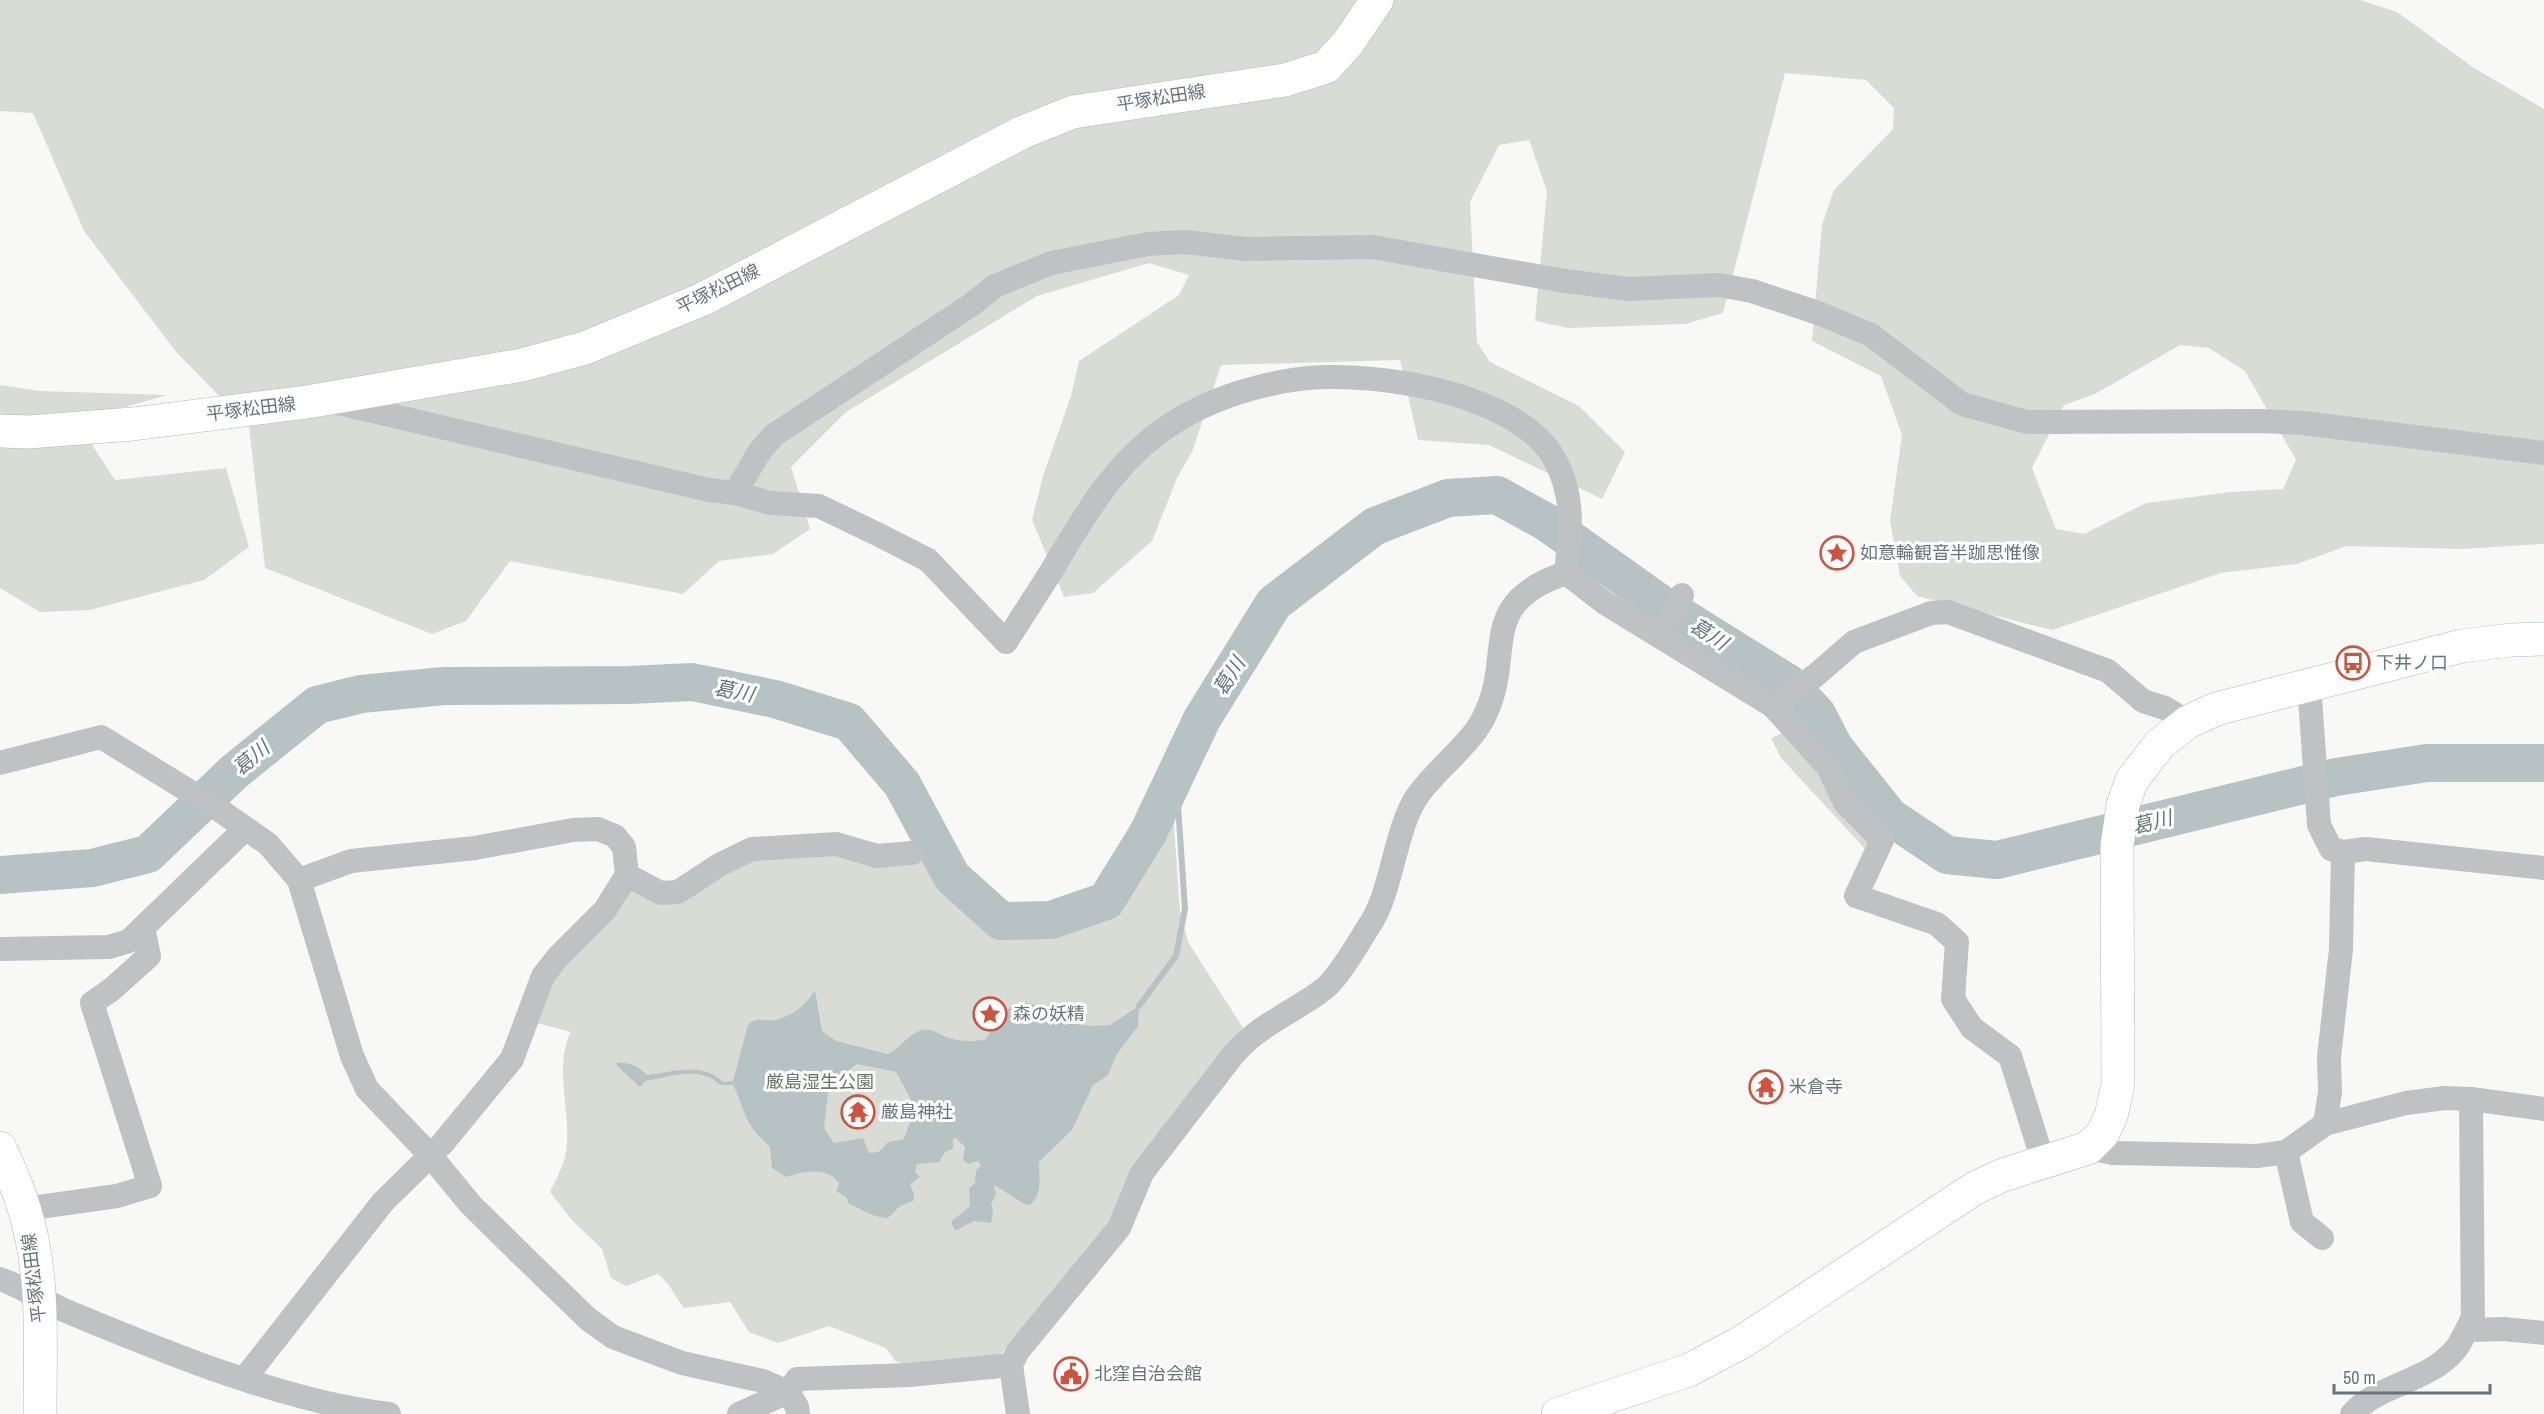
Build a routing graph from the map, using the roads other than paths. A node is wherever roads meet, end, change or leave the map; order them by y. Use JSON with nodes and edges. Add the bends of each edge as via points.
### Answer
{"nodes":[{"id":1,"x":1377,"y":0,"type":"edge"},
{"id":2,"x":321,"y":399,"type":"junction"},
{"id":3,"x":0,"y":431,"type":"edge"},
{"id":4,"x":2544,"y":453,"type":"edge"},
{"id":5,"x":735,"y":493,"type":"junction"},
{"id":6,"x":1567,"y":566,"type":"junction"},
{"id":7,"x":1682,"y":594,"type":"dead end"},
{"id":8,"x":1660,"y":636,"type":"junction"},
{"id":9,"x":2544,"y":639,"type":"edge"},
{"id":10,"x":2309,"y":684,"type":"junction"},
{"id":11,"x":1776,"y":704,"type":"junction"},
{"id":12,"x":2188,"y":722,"type":"junction"},
{"id":13,"x":0,"y":763,"type":"edge"},
{"id":14,"x":245,"y":829,"type":"junction"},
{"id":15,"x":2343,"y":852,"type":"junction"},
{"id":16,"x":912,"y":853,"type":"dead end"},
{"id":17,"x":2544,"y":868,"type":"edge"},
{"id":18,"x":627,"y":875,"type":"junction"},
{"id":19,"x":298,"y":880,"type":"junction"},
{"id":20,"x":143,"y":928,"type":"junction"},
{"id":21,"x":0,"y":949,"type":"edge"},
{"id":22,"x":2471,"y":1099,"type":"junction"},
{"id":23,"x":2544,"y":1109,"type":"edge"},
{"id":24,"x":2325,"y":1124,"type":"junction"},
{"id":25,"x":0,"y":1148,"type":"edge"},
{"id":26,"x":2088,"y":1148,"type":"junction"},
{"id":27,"x":2286,"y":1152,"type":"junction"},
{"id":28,"x":429,"y":1154,"type":"junction"},
{"id":29,"x":2044,"y":1164,"type":"junction"},
{"id":30,"x":24,"y":1209,"type":"junction"},
{"id":31,"x":2322,"y":1238,"type":"dead end"},
{"id":32,"x":0,"y":1279,"type":"edge"},
{"id":33,"x":40,"y":1299,"type":"junction"},
{"id":34,"x":2472,"y":1318,"type":"junction"},
{"id":35,"x":2544,"y":1333,"type":"edge"},
{"id":36,"x":1011,"y":1365,"type":"junction"},
{"id":37,"x":245,"y":1378,"type":"junction"},
{"id":38,"x":788,"y":1392,"type":"junction"},
{"id":39,"x":40,"y":1414,"type":"edge"},
{"id":40,"x":389,"y":1414,"type":"edge"},
{"id":41,"x":739,"y":1414,"type":"edge"},
{"id":42,"x":798,"y":1414,"type":"edge"},
{"id":43,"x":1018,"y":1414,"type":"edge"},
{"id":44,"x":1558,"y":1414,"type":"edge"},
{"id":45,"x":2352,"y":1414,"type":"edge"}],
"edges":[{"from":1,"to":2,"type":"main road","name":"平塚松田線","via":[[1326,67],[1285,80],[1073,112],[1023,132],[703,298],[585,348],[522,365]]},
{"from":2,"to":3,"type":"main road","name":"平塚松田線","via":[[133,424]]},
{"from":2,"to":5,"type":"street","via":[[676,483]]},
{"from":4,"to":5,"type":"street","via":[[2303,423],[2026,422],[1962,404],[1871,335],[1752,291],[1719,285],[1629,289],[1372,247],[1246,249],[1184,242],[1148,244],[1061,261],[995,286],[774,435]]},
{"from":5,"to":6,"type":"street","via":[[770,503],[819,507],[928,560],[1006,642],[1071,535],[1124,461],[1166,428],[1206,404],[1288,380],[1346,377],[1402,382],[1488,406],[1537,437],[1553,458],[1568,492],[1571,521]]},
{"from":6,"to":8,"type":"street","via":[[1605,603]]},
{"from":6,"to":36,"type":"street","via":[[1511,607],[1504,620],[1494,683],[1483,720],[1416,798],[1372,923],[1326,987],[1247,1038],[1233,1055],[1142,1173],[1119,1228],[1018,1351]]},
{"from":7,"to":8,"type":"street"},
{"from":8,"to":11,"type":"street"},
{"from":9,"to":10,"type":"main road","via":[[2462,646]]},
{"from":10,"to":12,"type":"main road","via":[[2216,709]]},
{"from":10,"to":15,"type":"street","via":[[2319,825],[2331,849]]},
{"from":11,"to":12,"type":"street","via":[[1854,642],[1931,613],[1948,612],[2108,671],[2143,701]]},
{"from":11,"to":29,"type":"street","via":[[1828,767],[1845,803],[1882,840],[1856,896],[1936,924],[1957,942],[1953,999],[1972,1028],[2010,1056]]},
{"from":12,"to":26,"type":"main road","via":[[2153,753],[2132,780],[2118,825],[2118,1085],[2103,1133]]},
{"from":13,"to":14,"type":"street","via":[[102,737]]},
{"from":14,"to":19,"type":"street","via":[[268,844]]},
{"from":14,"to":20,"type":"street"},
{"from":15,"to":17,"type":"street","via":[[2367,849]]},
{"from":15,"to":24,"type":"street","via":[[2341,949]]},
{"from":16,"to":18,"type":"street","via":[[877,856],[836,844],[752,849],[678,892],[661,893]]},
{"from":18,"to":19,"type":"street","via":[[624,847],[615,836],[598,829],[475,848],[351,861]]},
{"from":18,"to":28,"type":"street","via":[[605,910],[543,976],[512,1059],[442,1144]]},
{"from":19,"to":28,"type":"street","via":[[352,1056],[367,1089]]},
{"from":20,"to":21,"type":"street","via":[[129,941],[109,946]]},
{"from":20,"to":30,"type":"street","via":[[156,965],[92,1003],[150,1186],[117,1196]]},
{"from":22,"to":23,"type":"street"},
{"from":22,"to":24,"type":"street","via":[[2406,1103]]},
{"from":22,"to":34,"type":"street"},
{"from":24,"to":27,"type":"street"},
{"from":25,"to":30,"type":"main road","name":"平塚松田線"},
{"from":26,"to":27,"type":"street","via":[[2113,1153],[2257,1156]]},
{"from":26,"to":29,"type":"main road"},
{"from":27,"to":31,"type":"street","via":[[2302,1222]]},
{"from":28,"to":37,"type":"street","via":[[383,1202]]},
{"from":28,"to":38,"type":"street","via":[[471,1205],[588,1319],[613,1337],[682,1363],[763,1381]]},
{"from":29,"to":44,"type":"main road","via":[[2003,1175],[1975,1188],[1742,1342],[1689,1370]]},
{"from":30,"to":33,"type":"main road","name":"平塚松田線"},
{"from":32,"to":33,"type":"street"},
{"from":33,"to":37,"type":"street","via":[[132,1338]]},
{"from":33,"to":39,"type":"main road","name":"平塚松田線"},
{"from":34,"to":35,"type":"street","via":[[2473,1330]]},
{"from":34,"to":45,"type":"street","via":[[2454,1351],[2435,1366],[2373,1396]]},
{"from":36,"to":38,"type":"street","via":[[909,1375],[797,1379]]},
{"from":36,"to":43,"type":"street"},
{"from":37,"to":40,"type":"street","via":[[337,1406]]},
{"from":38,"to":41,"type":"street"},
{"from":38,"to":42,"type":"street"}]}
